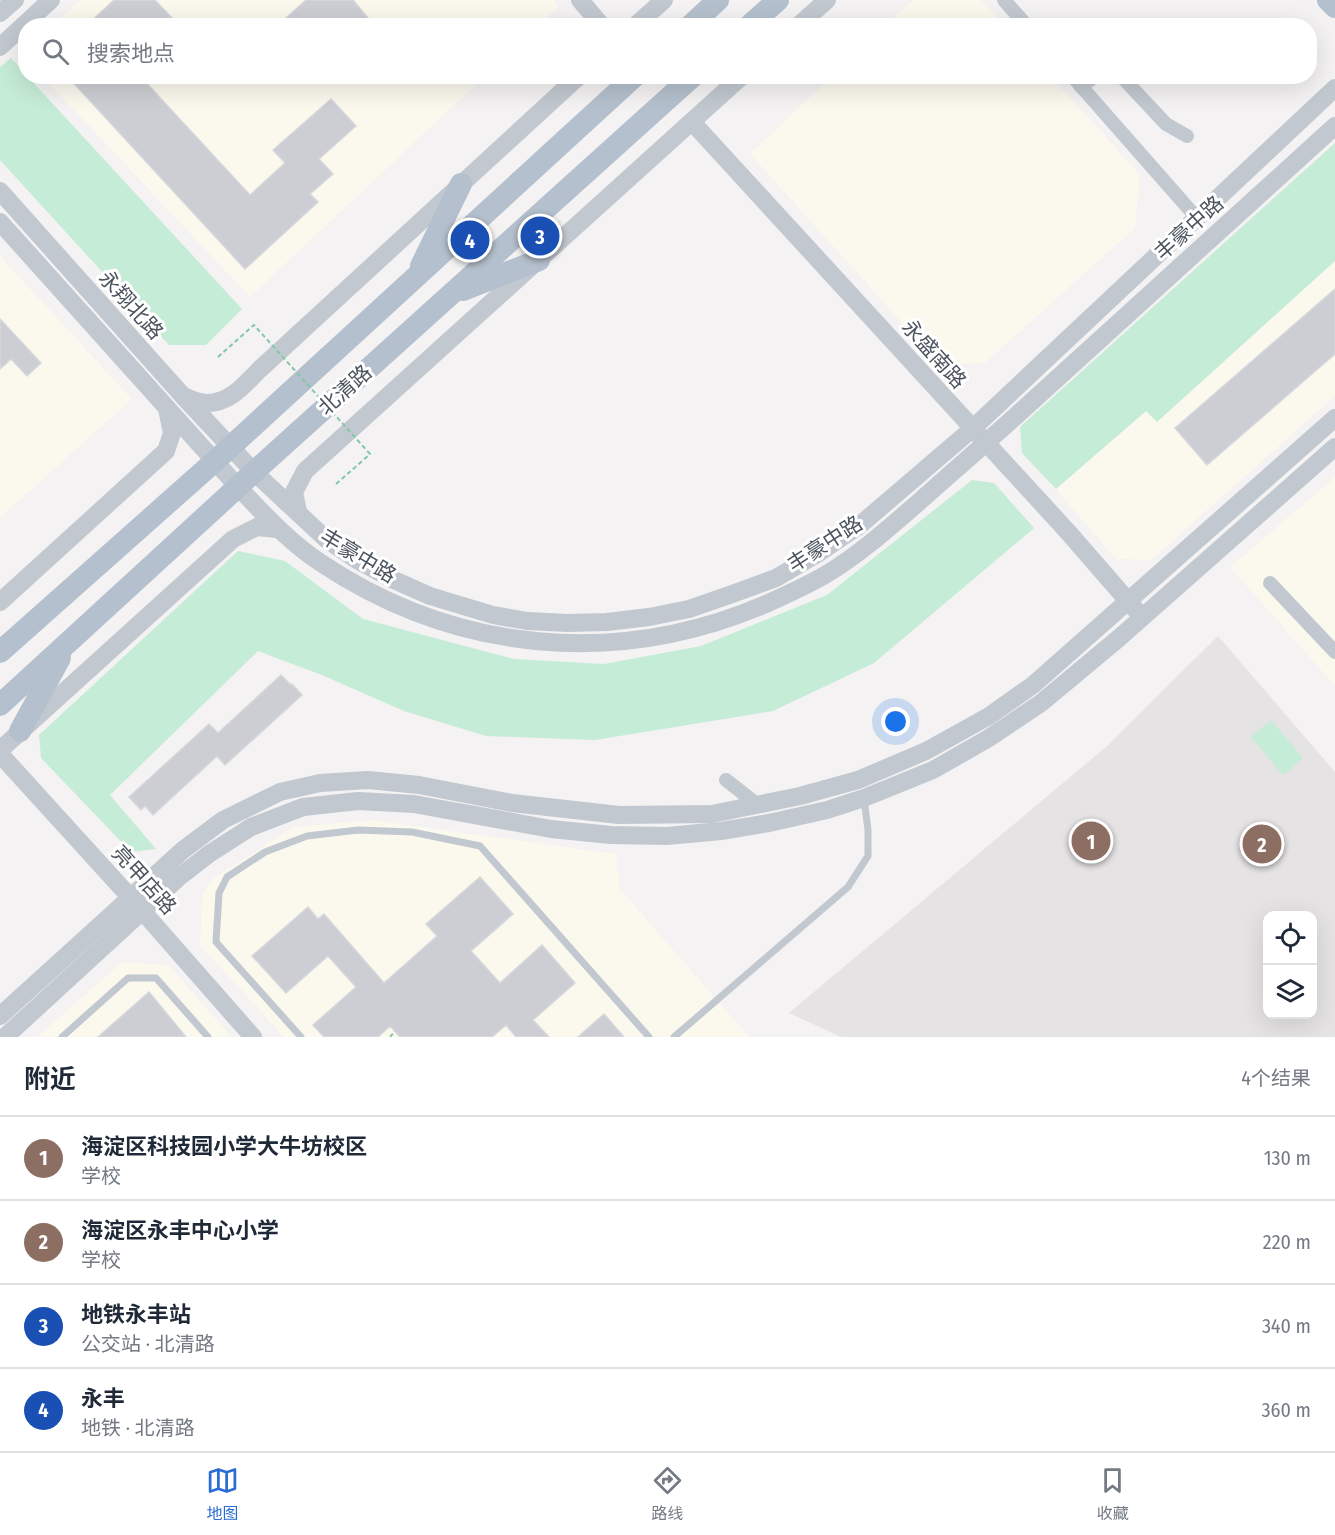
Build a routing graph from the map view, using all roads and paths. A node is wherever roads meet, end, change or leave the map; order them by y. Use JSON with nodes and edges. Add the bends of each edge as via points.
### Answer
{"nodes":[{"id":1,"x":15,"y":0,"type":"edge"},
{"id":2,"x":51,"y":0,"type":"edge"},
{"id":3,"x":579,"y":0,"type":"edge"},
{"id":4,"x":664,"y":0,"type":"edge"},
{"id":5,"x":718,"y":0,"type":"edge"},
{"id":6,"x":778,"y":0,"type":"edge"},
{"id":7,"x":826,"y":0,"type":"edge"},
{"id":8,"x":1004,"y":0,"type":"edge"},
{"id":9,"x":1328,"y":0,"type":"edge"},
{"id":10,"x":1335,"y":7,"type":"edge"},
{"id":11,"x":0,"y":13,"type":"edge"},
{"id":12,"x":31,"y":18,"type":"edge"},
{"id":13,"x":595,"y":18,"type":"edge"},
{"id":14,"x":645,"y":18,"type":"edge"},
{"id":15,"x":699,"y":18,"type":"edge"},
{"id":16,"x":758,"y":18,"type":"edge"},
{"id":17,"x":807,"y":18,"type":"edge"},
{"id":18,"x":1020,"y":18,"type":"edge"},
{"id":19,"x":18,"y":30,"type":"edge"},
{"id":20,"x":0,"y":47,"type":"edge"},
{"id":21,"x":570,"y":84,"type":"edge"},
{"id":22,"x":626,"y":84,"type":"edge"},
{"id":23,"x":684,"y":84,"type":"edge"},
{"id":24,"x":733,"y":84,"type":"edge"},
{"id":25,"x":1078,"y":84,"type":"edge"},
{"id":26,"x":1128,"y":84,"type":"edge"},
{"id":27,"x":1335,"y":88,"type":"edge"},
{"id":28,"x":692,"y":122,"type":"junction"},
{"id":29,"x":1335,"y":126,"type":"edge"},
{"id":30,"x":1187,"y":136,"type":"dead end"},
{"id":31,"x":461,"y":184,"type":"junction"},
{"id":32,"x":0,"y":191,"type":"edge"},
{"id":33,"x":1196,"y":217,"type":"junction"},
{"id":34,"x":0,"y":222,"type":"edge"},
{"id":35,"x":539,"y":260,"type":"junction"},
{"id":36,"x":416,"y":277,"type":"junction"},
{"id":37,"x":450,"y":295,"type":"junction"},
{"id":38,"x":218,"y":357,"type":"dead end"},
{"id":39,"x":183,"y":396,"type":"junction"},
{"id":40,"x":166,"y":408,"type":"junction"},
{"id":41,"x":1335,"y":418,"type":"edge"},
{"id":42,"x":972,"y":429,"type":"junction"},
{"id":43,"x":986,"y":444,"type":"junction"},
{"id":44,"x":1335,"y":447,"type":"edge"},
{"id":45,"x":223,"y":454,"type":"junction"},
{"id":46,"x":246,"y":480,"type":"junction"},
{"id":47,"x":334,"y":485,"type":"dead end"},
{"id":48,"x":298,"y":512,"type":"junction"},
{"id":49,"x":277,"y":529,"type":"junction"},
{"id":50,"x":1270,"y":583,"type":"dead end"},
{"id":51,"x":1128,"y":601,"type":"junction"},
{"id":52,"x":0,"y":602,"type":"edge"},
{"id":53,"x":41,"y":616,"type":"junction"},
{"id":54,"x":1142,"y":617,"type":"junction"},
{"id":55,"x":0,"y":633,"type":"edge"},
{"id":56,"x":69,"y":641,"type":"junction"},
{"id":57,"x":0,"y":652,"type":"edge"},
{"id":58,"x":1335,"y":652,"type":"edge"},
{"id":59,"x":0,"y":705,"type":"edge"},
{"id":60,"x":20,"y":731,"type":"junction"},
{"id":61,"x":0,"y":752,"type":"edge"},
{"id":62,"x":726,"y":780,"type":"dead end"},
{"id":63,"x":858,"y":780,"type":"junction"},
{"id":64,"x":864,"y":798,"type":"junction"},
{"id":65,"x":758,"y":805,"type":"junction"},
{"id":66,"x":130,"y":897,"type":"junction"},
{"id":67,"x":142,"y":911,"type":"junction"},
{"id":68,"x":0,"y":1016,"type":"edge"},
{"id":69,"x":395,"y":1031,"type":"dead end"},
{"id":70,"x":5,"y":1037,"type":"edge"},
{"id":71,"x":62,"y":1037,"type":"edge"},
{"id":72,"x":208,"y":1037,"type":"edge"},
{"id":73,"x":253,"y":1037,"type":"edge"},
{"id":74,"x":301,"y":1037,"type":"edge"},
{"id":75,"x":390,"y":1037,"type":"edge"},
{"id":76,"x":649,"y":1037,"type":"edge"},
{"id":77,"x":674,"y":1037,"type":"edge"}],
"edges":[{"from":1,"to":11,"type":"street"},
{"from":2,"to":12,"type":"street"},
{"from":3,"to":13,"type":"street"},
{"from":4,"to":14,"type":"street"},
{"from":5,"to":15,"type":"main road"},
{"from":6,"to":16,"type":"main road"},
{"from":7,"to":17,"type":"street"},
{"from":8,"to":18,"type":"street"},
{"from":9,"to":10,"type":"main road"},
{"from":19,"to":20,"type":"street"},
{"from":21,"to":31,"type":"street"},
{"from":22,"to":36,"type":"main road","name":"北清路"},
{"from":23,"to":37,"type":"main road","name":"北清路"},
{"from":24,"to":28,"type":"street","name":"北清路"},
{"from":25,"to":33,"type":"street"},
{"from":26,"to":30,"type":"street","via":[[1166,124]]},
{"from":27,"to":33,"type":"street","name":"丰豪中路"},
{"from":28,"to":35,"type":"street","name":"北清路"},
{"from":28,"to":42,"type":"street","name":"永盛南路"},
{"from":29,"to":43,"type":"street","name":"丰豪中路"},
{"from":31,"to":36,"type":"main road"},
{"from":31,"to":39,"type":"street","via":[[239,390],[224,400],[205,404]]},
{"from":32,"to":39,"type":"street","name":"永翔北路"},
{"from":33,"to":42,"type":"street","name":"丰豪中路"},
{"from":34,"to":40,"type":"street","name":"永翔北路"},
{"from":35,"to":37,"type":"main road"},
{"from":35,"to":48,"type":"street","name":"北清路","via":[[305,471],[294,492]]},
{"from":36,"to":45,"type":"main road","name":"北清路"},
{"from":37,"to":46,"type":"main road","name":"北清路"},
{"from":38,"to":47,"type":"path","bridge":true,"via":[[254,325],[370,454]]},
{"from":39,"to":45,"type":"street","name":"永翔北路"},
{"from":40,"to":45,"type":"street","name":"永翔北路"},
{"from":40,"to":52,"type":"street","via":[[172,433],[166,451]]},
{"from":41,"to":51,"type":"street"},
{"from":42,"to":43,"type":"street","name":"永盛南路"},
{"from":42,"to":48,"type":"street","name":"丰豪中路","via":[[860,525],[818,554],[776,578],[689,609],[649,617],[568,623],[493,615],[430,596],[394,580],[326,539]]},
{"from":43,"to":49,"type":"street","name":"丰豪中路","via":[[875,539],[826,574],[787,595],[722,621],[631,641],[555,643],[453,625],[387,600],[351,581]]},
{"from":43,"to":51,"type":"street","name":"永盛南路"},
{"from":44,"to":54,"type":"street"},
{"from":45,"to":46,"type":"street"},
{"from":45,"to":53,"type":"main road","name":"北清路"},
{"from":46,"to":48,"type":"street","name":"丰豪中路"},
{"from":46,"to":49,"type":"street","name":"丰豪中路"},
{"from":46,"to":56,"type":"main road","name":"北清路"},
{"from":49,"to":60,"type":"street","via":[[257,527],[233,539]]},
{"from":50,"to":58,"type":"street"},
{"from":51,"to":54,"type":"street","name":"永盛南路"},
{"from":51,"to":63,"type":"street","via":[[1034,685],[989,716],[927,751]]},
{"from":53,"to":55,"type":"main road"},
{"from":53,"to":57,"type":"main road","name":"北清路"},
{"from":54,"to":64,"type":"street","via":[[1041,703],[989,738],[933,770]]},
{"from":56,"to":59,"type":"main road","name":"北清路"},
{"from":56,"to":60,"type":"main road"},
{"from":60,"to":61,"type":"street"},
{"from":61,"to":66,"type":"street","name":"亮甲店路"},
{"from":62,"to":65,"type":"street"},
{"from":63,"to":64,"type":"lane"},
{"from":63,"to":65,"type":"street"},
{"from":64,"to":67,"type":"street","via":[[769,823],[667,836],[551,829],[414,804],[358,801],[303,807],[251,827],[209,854]]},
{"from":64,"to":77,"type":"lane","via":[[868,856],[849,887]]},
{"from":65,"to":66,"type":"street","via":[[712,814],[619,815],[512,803],[419,785],[368,780],[320,783],[280,792],[223,820],[183,849]]},
{"from":66,"to":67,"type":"street","name":"亮甲店路"},
{"from":66,"to":68,"type":"street"},
{"from":67,"to":70,"type":"street"},
{"from":67,"to":73,"type":"street","name":"亮甲店路"},
{"from":69,"to":75,"type":"path"},
{"from":71,"to":72,"type":"lane","via":[[128,978],[156,978]]},
{"from":74,"to":76,"type":"lane","via":[[216,942],[219,893],[227,877],[265,852],[307,836],[358,830],[412,832],[480,846]]}]}
